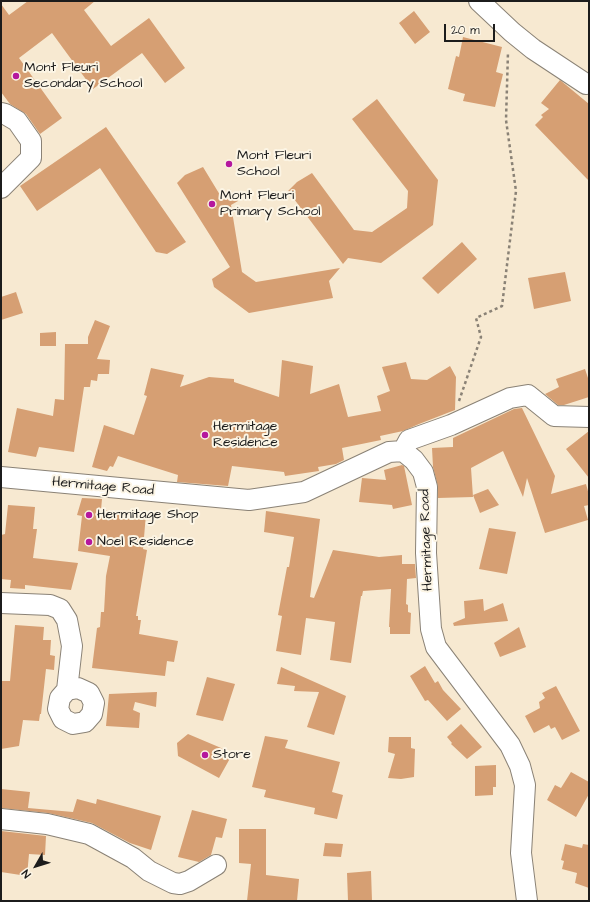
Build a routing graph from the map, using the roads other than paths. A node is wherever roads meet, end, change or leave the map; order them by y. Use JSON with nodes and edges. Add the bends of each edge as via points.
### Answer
{"nodes":[{"id":1,"x":479,"y":1,"type":"edge"},
{"id":2,"x":586,"y":84,"type":"dead end"},
{"id":3,"x":1,"y":113,"type":"edge"},
{"id":4,"x":1,"y":188,"type":"edge"},
{"id":5,"x":589,"y":417,"type":"edge"},
{"id":6,"x":403,"y":452,"type":"junction"},
{"id":7,"x":1,"y":477,"type":"edge"},
{"id":8,"x":1,"y":603,"type":"edge"},
{"id":9,"x":68,"y":690,"type":"dead end"},
{"id":10,"x":1,"y":819,"type":"edge"},
{"id":11,"x":216,"y":866,"type":"dead end"},
{"id":12,"x":527,"y":901,"type":"edge"}],
"edges":[{"from":1,"to":2,"type":"street","via":[[533,49]]},
{"from":3,"to":4,"type":"street","via":[[17,121],[31,141],[31,158]]},
{"from":5,"to":6,"type":"street","via":[[554,416],[528,395],[510,398],[451,425],[409,440]]},
{"from":6,"to":7,"type":"street","name":"Hermitage Road","via":[[389,452],[304,492],[249,500]]},
{"from":6,"to":12,"type":"street","name":"Hermitage Road","via":[[414,460],[423,472],[427,487],[427,561],[431,630],[436,647],[510,746],[520,766],[525,785],[521,853]]},
{"from":8,"to":9,"type":"street","via":[[50,605],[60,609],[67,620],[72,646]]},
{"from":10,"to":11,"type":"street","via":[[47,824],[89,834],[173,883],[189,881]]}]}
